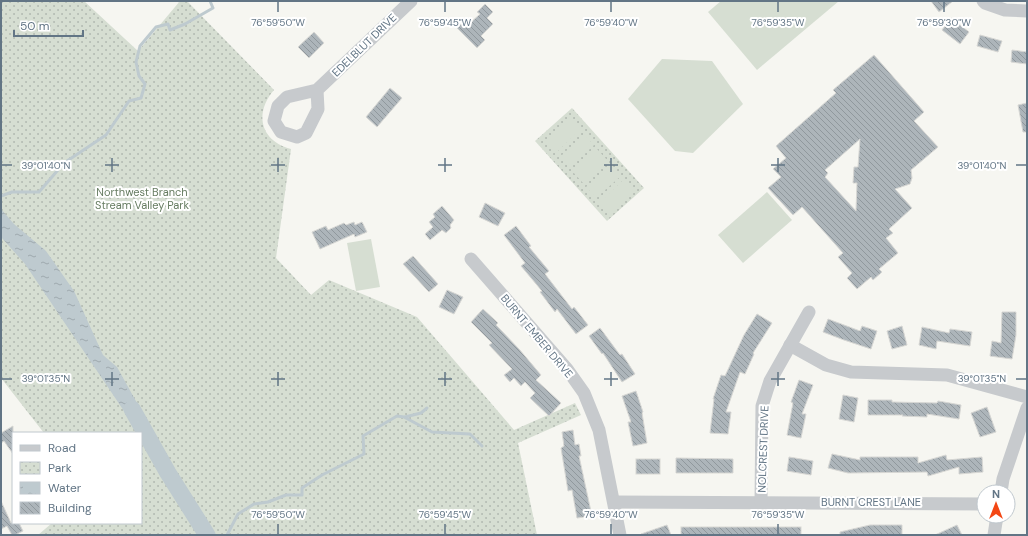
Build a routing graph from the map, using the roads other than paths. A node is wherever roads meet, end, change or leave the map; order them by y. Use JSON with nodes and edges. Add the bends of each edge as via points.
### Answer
{"nodes":[{"id":1,"x":411,"y":1,"type":"edge"},
{"id":2,"x":983,"y":1,"type":"edge"},
{"id":3,"x":1027,"y":11,"type":"edge"},
{"id":4,"x":317,"y":90,"type":"dead end"},
{"id":5,"x":471,"y":259,"type":"dead end"},
{"id":6,"x":809,"y":312,"type":"dead end"},
{"id":7,"x":790,"y":345,"type":"junction"},
{"id":8,"x":1027,"y":397,"type":"edge"},
{"id":9,"x":1027,"y":408,"type":"edge"},
{"id":10,"x":1002,"y":484,"type":"edge"},
{"id":11,"x":614,"y":502,"type":"junction"},
{"id":12,"x":761,"y":502,"type":"junction"},
{"id":13,"x":976,"y":504,"type":"edge"},
{"id":14,"x":996,"y":524,"type":"edge"},
{"id":15,"x":620,"y":535,"type":"edge"},
{"id":16,"x":994,"y":535,"type":"edge"}],
"edges":[{"from":1,"to":4,"type":"street","name":"EDELBLUT DRIVE"},
{"from":2,"to":3,"type":"street","via":[[1005,10]]},
{"from":5,"to":11,"type":"street","name":"BURNT EMBER DRIVE","via":[[567,369],[584,393],[600,430]]},
{"from":6,"to":7,"type":"street","name":"NOLCREST DRIVE"},
{"from":7,"to":8,"type":"street","via":[[826,365],[851,372],[947,375]]},
{"from":7,"to":12,"type":"street","name":"NOLCREST DRIVE","via":[[770,381],[762,406]]},
{"from":9,"to":10,"type":"street"},
{"from":11,"to":12,"type":"street","name":"BURNT CREST LANE"},
{"from":11,"to":15,"type":"street","name":"BURNT EMBER DRIVE"},
{"from":12,"to":13,"type":"street","name":"BURNT CREST LANE"},
{"from":14,"to":16,"type":"street"}]}
